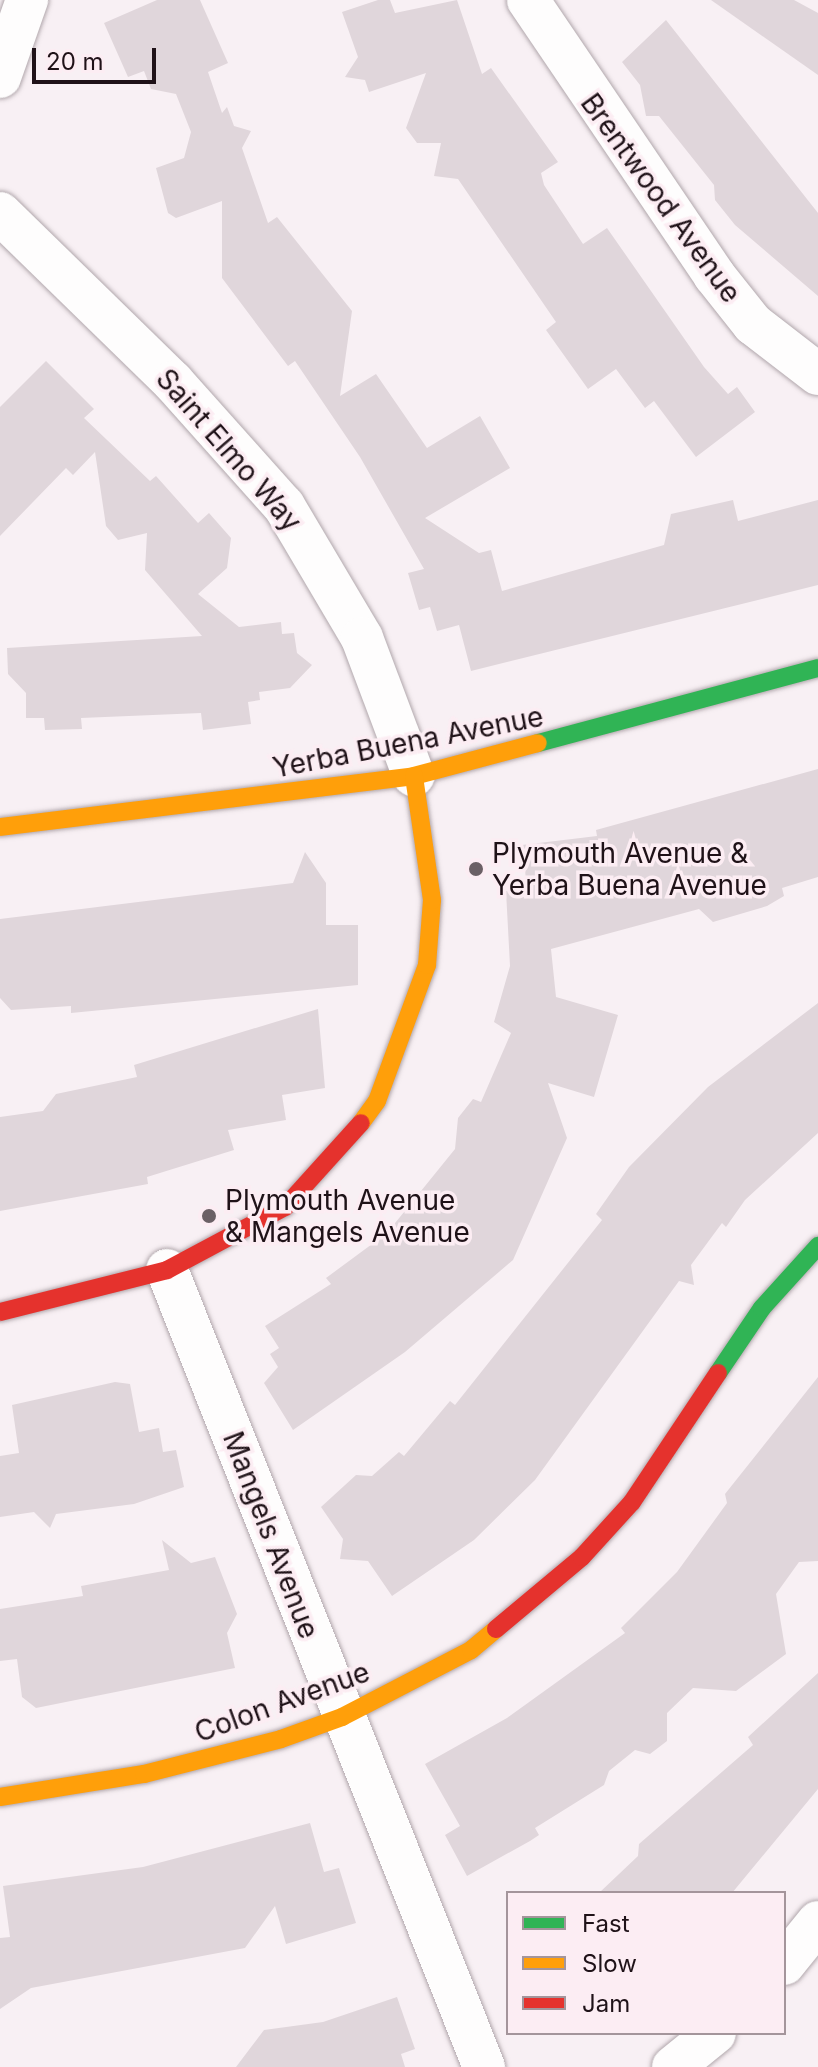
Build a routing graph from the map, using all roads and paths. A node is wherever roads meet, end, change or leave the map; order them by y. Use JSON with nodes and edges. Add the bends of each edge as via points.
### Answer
{"nodes":[{"id":1,"x":27,"y":0,"type":"edge"},
{"id":2,"x":528,"y":0,"type":"edge"},
{"id":3,"x":0,"y":77,"type":"edge"},
{"id":4,"x":0,"y":213,"type":"edge"},
{"id":5,"x":818,"y":374,"type":"edge"},
{"id":6,"x":818,"y":668,"type":"edge"},
{"id":7,"x":414,"y":776,"type":"junction"},
{"id":8,"x":0,"y":827,"type":"edge"},
{"id":9,"x":818,"y":1246,"type":"edge"},
{"id":10,"x":167,"y":1270,"type":"junction"},
{"id":11,"x":0,"y":1312,"type":"edge"},
{"id":12,"x":342,"y":1717,"type":"junction"},
{"id":13,"x":0,"y":1797,"type":"edge"},
{"id":14,"x":818,"y":1922,"type":"edge"},
{"id":15,"x":786,"y":1962,"type":"edge"},
{"id":16,"x":713,"y":2035,"type":"edge"},
{"id":17,"x":484,"y":2067,"type":"edge"},
{"id":18,"x":673,"y":2067,"type":"edge"}],
"edges":[{"from":1,"to":3,"type":"street"},
{"from":2,"to":5,"type":"street","name":"Brentwood Avenue","via":[[714,275],[753,324]]},
{"from":4,"to":7,"type":"street","name":"Saint Elmo Way","via":[[173,382],[284,506],[362,638]]},
{"from":6,"to":7,"type":"street","name":"Yerba Buena Avenue"},
{"from":7,"to":8,"type":"street","name":"Yerba Buena Avenue"},
{"from":7,"to":10,"type":"street","via":[[432,900],[427,965],[377,1101],[336,1159],[285,1207]]},
{"from":9,"to":12,"type":"street","name":"Colon Avenue","via":[[762,1308],[632,1502],[582,1557],[471,1650]]},
{"from":10,"to":11,"type":"street"},
{"from":10,"to":12,"type":"street","name":"Mangels Avenue"},
{"from":12,"to":13,"type":"street","name":"Colon Avenue","via":[[212,1760]]},
{"from":12,"to":17,"type":"street","name":"Mangels Avenue"},
{"from":14,"to":15,"type":"street"},
{"from":16,"to":18,"type":"street"}]}
